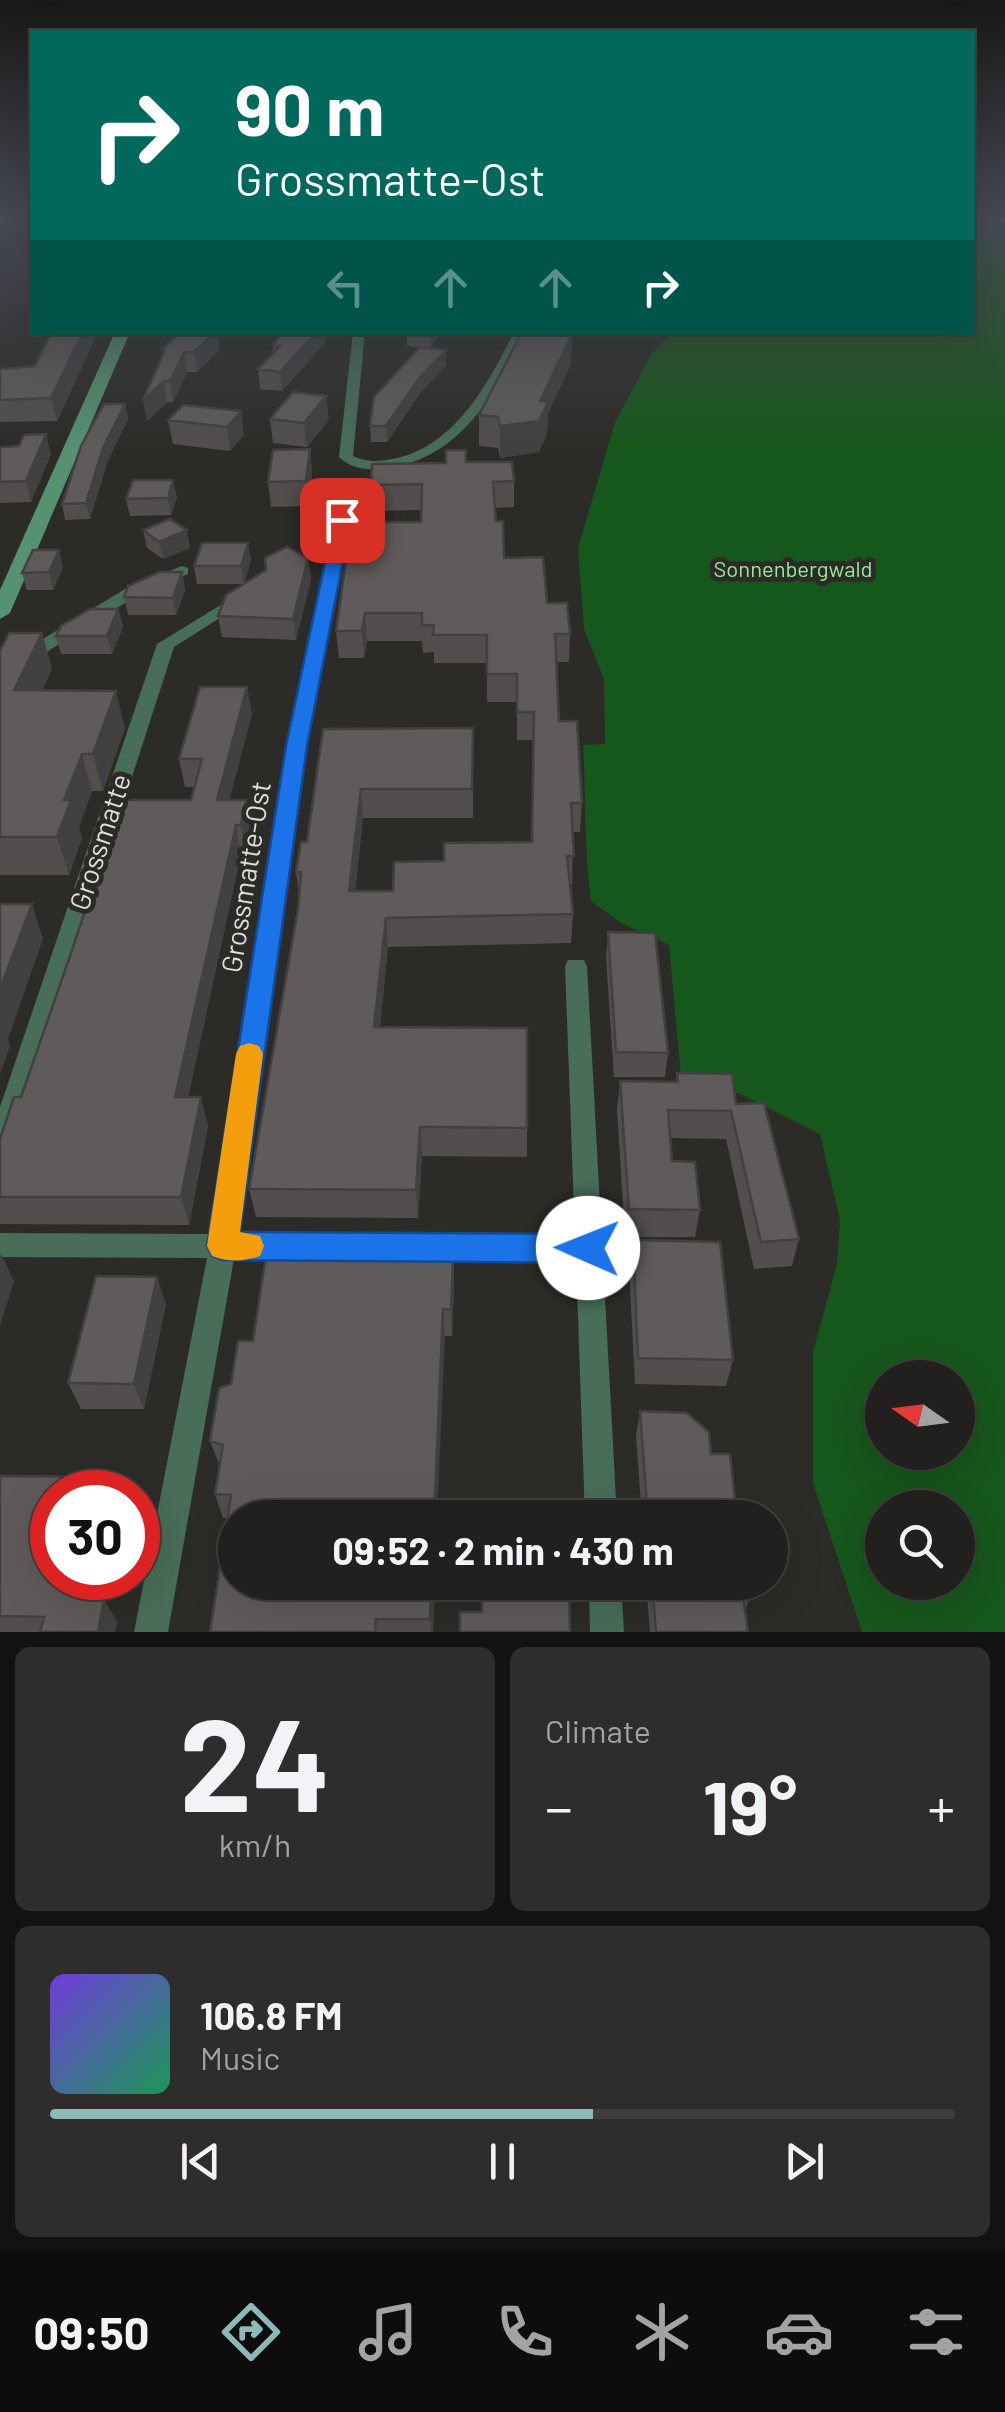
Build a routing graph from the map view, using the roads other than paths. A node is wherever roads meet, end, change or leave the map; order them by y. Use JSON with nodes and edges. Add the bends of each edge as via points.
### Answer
{"nodes":[{"id":1,"x":121,"y":335,"type":"edge"},
{"id":2,"x":359,"y":335,"type":"edge"},
{"id":3,"x":518,"y":335,"type":"edge"},
{"id":4,"x":342,"y":520,"type":"dead end"},
{"id":5,"x":182,"y":571,"type":"edge"},
{"id":6,"x":260,"y":585,"type":"edge"},
{"id":7,"x":0,"y":612,"type":"edge"},
{"id":8,"x":0,"y":663,"type":"edge"},
{"id":9,"x":576,"y":966,"type":"dead end"},
{"id":10,"x":0,"y":1145,"type":"edge"},
{"id":11,"x":0,"y":1245,"type":"edge"},
{"id":12,"x":222,"y":1246,"type":"junction"},
{"id":13,"x":588,"y":1248,"type":"junction"},
{"id":14,"x":600,"y":1500,"type":"edge"},
{"id":15,"x":606,"y":1600,"type":"edge"},
{"id":16,"x":151,"y":1632,"type":"edge"},
{"id":17,"x":607,"y":1632,"type":"edge"}],
"edges":[{"from":1,"to":7,"type":"main road"},
{"from":2,"to":3,"type":"street","via":[[346,453],[356,463],[403,464],[432,450],[482,399]]},
{"from":4,"to":12,"type":"street","name":"Grossmatte-Ost","via":[[296,746]]},
{"from":5,"to":8,"type":"street","via":[[139,586],[37,653]]},
{"from":6,"to":10,"type":"street","name":"Grossmatte","via":[[166,644]]},
{"from":9,"to":13,"type":"street"},
{"from":11,"to":12,"type":"street"},
{"from":12,"to":13,"type":"street"},
{"from":12,"to":16,"type":"street"},
{"from":13,"to":14,"type":"street"},
{"from":15,"to":17,"type":"street"}]}
